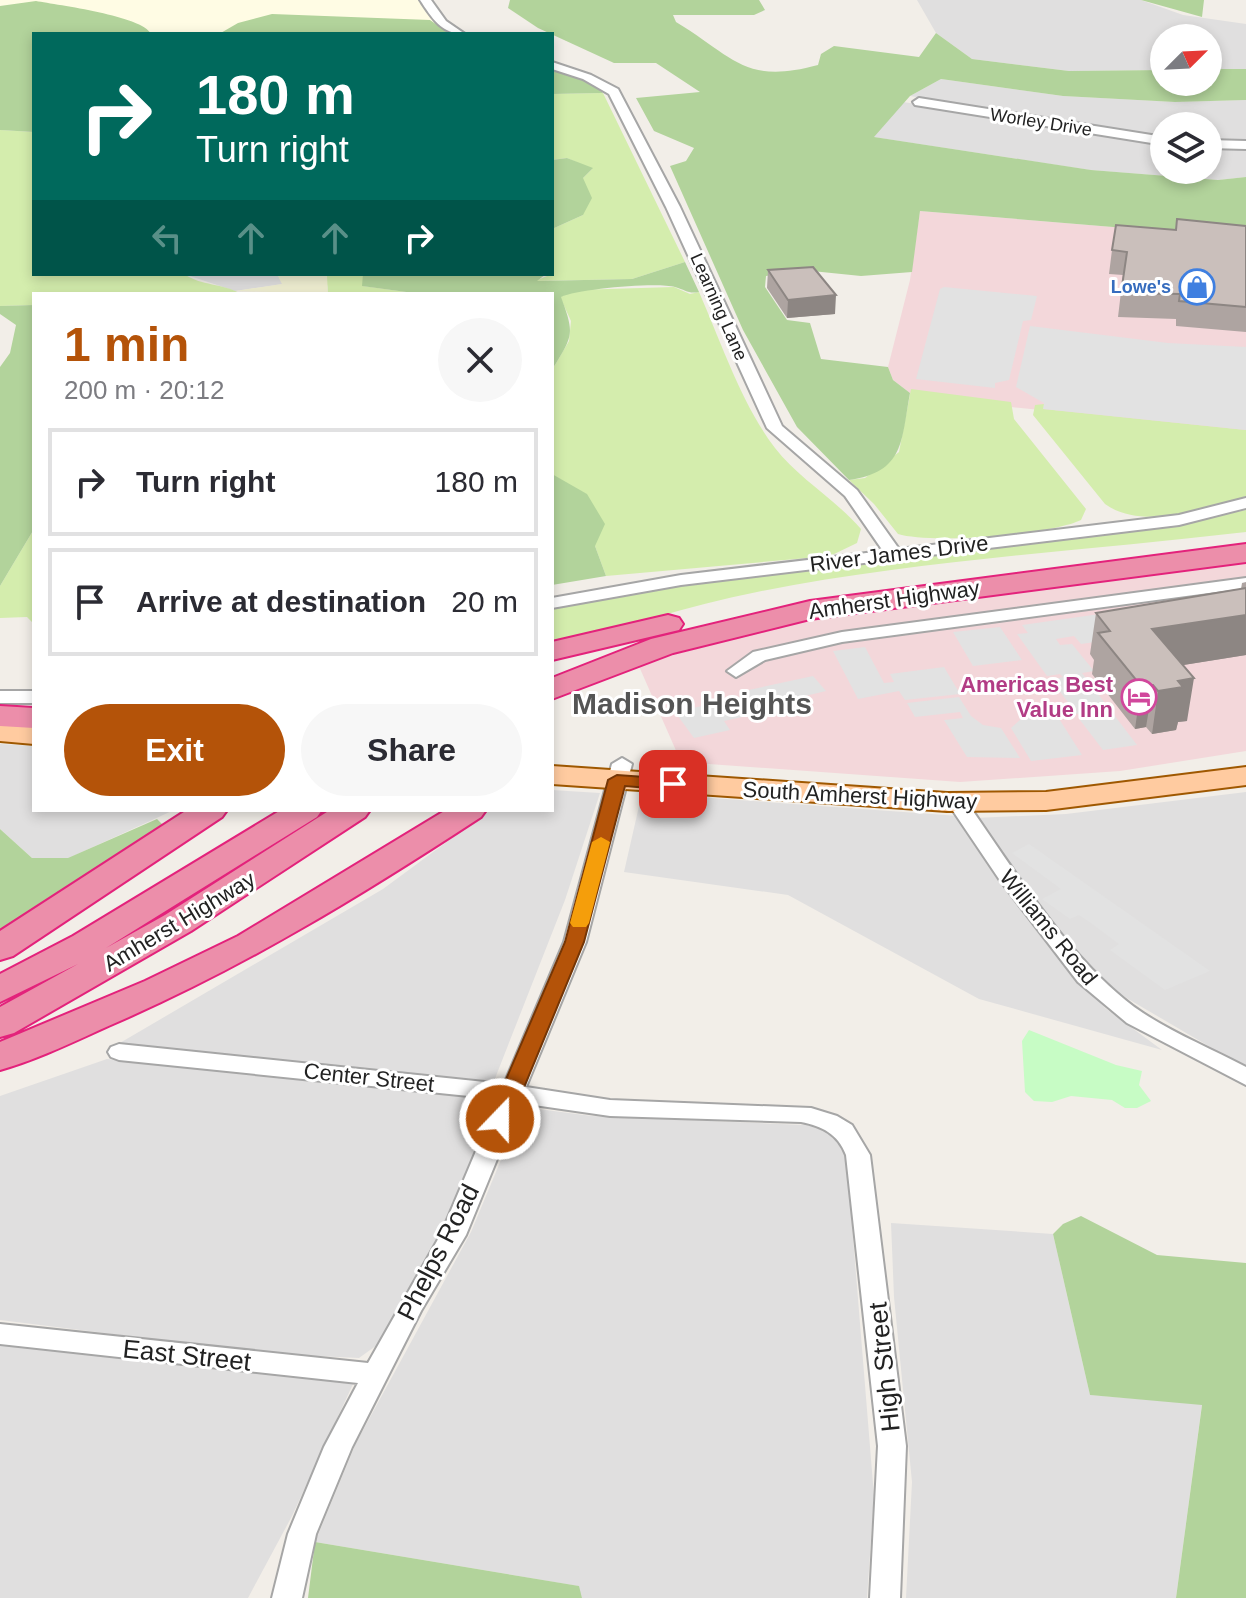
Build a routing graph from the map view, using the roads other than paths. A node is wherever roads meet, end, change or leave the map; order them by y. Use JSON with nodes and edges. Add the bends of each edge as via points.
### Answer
{"nodes":[{"id":1,"x":425,"y":0,"type":"edge"},
{"id":2,"x":456,"y":32,"type":"edge"},
{"id":3,"x":554,"y":66,"type":"edge"},
{"id":4,"x":919,"y":102,"type":"dead end"},
{"id":5,"x":1150,"y":139,"type":"edge"},
{"id":6,"x":1222,"y":144,"type":"edge"},
{"id":7,"x":1246,"y":145,"type":"edge"},
{"id":8,"x":1246,"y":503,"type":"edge"},
{"id":9,"x":1246,"y":538,"type":"edge"},
{"id":10,"x":1246,"y":553,"type":"edge"},
{"id":11,"x":894,"y":554,"type":"junction"},
{"id":12,"x":1246,"y":583,"type":"edge"},
{"id":13,"x":554,"y":603,"type":"edge"},
{"id":14,"x":672,"y":623,"type":"junction"},
{"id":15,"x":554,"y":651,"type":"edge"},
{"id":16,"x":554,"y":665,"type":"edge"},
{"id":17,"x":736,"y":671,"type":"dead end"},
{"id":18,"x":554,"y":688,"type":"edge"},
{"id":19,"x":0,"y":697,"type":"edge"},
{"id":20,"x":32,"y":697,"type":"edge"},
{"id":21,"x":0,"y":718,"type":"edge"},
{"id":22,"x":32,"y":720,"type":"edge"},
{"id":23,"x":0,"y":732,"type":"edge"},
{"id":24,"x":32,"y":735,"type":"edge"},
{"id":25,"x":554,"y":758,"type":"edge"},
{"id":26,"x":619,"y":772,"type":"junction"},
{"id":27,"x":554,"y":775,"type":"edge"},
{"id":28,"x":1246,"y":776,"type":"edge"},
{"id":29,"x":1120,"y":793,"type":"junction"},
{"id":30,"x":957,"y":802,"type":"junction"},
{"id":31,"x":207,"y":812,"type":"edge"},
{"id":32,"x":302,"y":812,"type":"edge"},
{"id":33,"x":350,"y":812,"type":"edge"},
{"id":34,"x":466,"y":812,"type":"edge"},
{"id":35,"x":0,"y":948,"type":"edge"},
{"id":36,"x":0,"y":990,"type":"edge"},
{"id":37,"x":0,"y":1024,"type":"edge"},
{"id":38,"x":119,"y":1052,"type":"dead end"},
{"id":39,"x":0,"y":1057,"type":"edge"},
{"id":40,"x":1246,"y":1077,"type":"edge"},
{"id":41,"x":510,"y":1093,"type":"junction"},
{"id":42,"x":851,"y":1138,"type":"joint"},
{"id":43,"x":0,"y":1334,"type":"edge"},
{"id":44,"x":375,"y":1374,"type":"junction"},
{"id":45,"x":287,"y":1598,"type":"edge"},
{"id":46,"x":885,"y":1598,"type":"edge"}],
"edges":[{"from":1,"to":2,"type":"street"},
{"from":3,"to":11,"type":"street","name":"Learning Lane","via":[[614,92],[775,428],[851,493]]},
{"from":4,"to":5,"type":"street","name":"Worley Drive"},
{"from":6,"to":7,"type":"street"},
{"from":8,"to":11,"type":"street","name":"River James Drive","via":[[1179,520]]},
{"from":9,"to":14,"type":"highway","name":"Amherst Highway","via":[[828,590]]},
{"from":10,"to":18,"type":"highway","name":"Amherst Highway","via":[[797,613],[662,646]]},
{"from":11,"to":13,"type":"street","name":"River James Drive","via":[[681,580]]},
{"from":12,"to":17,"type":"street","via":[[842,637],[759,656]]},
{"from":14,"to":15,"type":"highway"},
{"from":14,"to":16,"type":"highway","name":"Amherst Highway"},
{"from":19,"to":20,"type":"street"},
{"from":21,"to":22,"type":"highway"},
{"from":23,"to":24,"type":"main road"},
{"from":25,"to":26,"type":"main road","name":"South Amherst Highway"},
{"from":26,"to":27,"type":"main road","name":"South Amherst Highway"},
{"from":26,"to":29,"type":"main road","name":"South Amherst Highway"},
{"from":26,"to":30,"type":"main road","name":"South Amherst Highway","via":[[876,799]]},
{"from":26,"to":41,"type":"street","name":"Phelps Road","via":[[575,942]]},
{"from":28,"to":29,"type":"main road","name":"South Amherst Highway"},
{"from":29,"to":30,"type":"main road","name":"South Amherst Highway"},
{"from":30,"to":40,"type":"street","name":"Williams Road","via":[[1086,977],[1135,1018]]},
{"from":31,"to":35,"type":"highway"},
{"from":32,"to":36,"type":"highway","name":"Amherst Highway","via":[[86,944]]},
{"from":33,"to":37,"type":"highway","name":"Amherst Highway","via":[[178,923]]},
{"from":34,"to":39,"type":"highway","via":[[252,943],[153,993]]},
{"from":38,"to":41,"type":"street","name":"Center Street"},
{"from":41,"to":42,"type":"street","name":"Center Street","via":[[610,1108],[801,1114],[833,1122]]},
{"from":41,"to":44,"type":"street","name":"Phelps Road","via":[[453,1235]]},
{"from":42,"to":46,"type":"street","name":"High Street","via":[[872,1253],[892,1446]]},
{"from":43,"to":44,"type":"street","name":"East Street"},
{"from":44,"to":45,"type":"street","name":"Phelps Road","via":[[302,1534]]}]}
